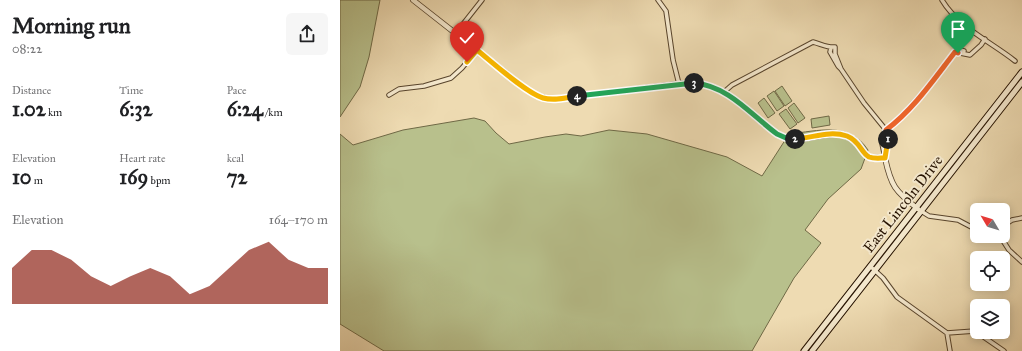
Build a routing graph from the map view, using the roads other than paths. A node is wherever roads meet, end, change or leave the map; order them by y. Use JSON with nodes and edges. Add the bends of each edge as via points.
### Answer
{"nodes":[{"id":1,"x":413,"y":0,"type":"edge"},
{"id":2,"x":482,"y":0,"type":"edge"},
{"id":3,"x":658,"y":0,"type":"edge"},
{"id":4,"x":942,"y":0,"type":"edge"},
{"id":5,"x":969,"y":28,"type":"junction"},
{"id":6,"x":456,"y":33,"type":"junction"},
{"id":7,"x":985,"y":39,"type":"junction"},
{"id":8,"x":831,"y":48,"type":"junction"},
{"id":9,"x":477,"y":50,"type":"junction"},
{"id":10,"x":956,"y":50,"type":"junction"},
{"id":11,"x":977,"y":50,"type":"junction"},
{"id":12,"x":1015,"y":61,"type":"dead end"},
{"id":13,"x":841,"y":69,"type":"junction"},
{"id":14,"x":1022,"y":72,"type":"edge"},
{"id":15,"x":1022,"y":77,"type":"edge"},
{"id":16,"x":1022,"y":82,"type":"edge"},
{"id":17,"x":679,"y":84,"type":"junction"},
{"id":18,"x":1016,"y":89,"type":"junction"},
{"id":19,"x":724,"y":92,"type":"junction"},
{"id":20,"x":389,"y":95,"type":"dead end"},
{"id":21,"x":886,"y":130,"type":"junction"},
{"id":22,"x":964,"y":145,"type":"junction"},
{"id":23,"x":970,"y":149,"type":"junction"},
{"id":24,"x":885,"y":158,"type":"junction"},
{"id":25,"x":916,"y":207,"type":"junction"},
{"id":26,"x":921,"y":211,"type":"junction"},
{"id":27,"x":1022,"y":218,"type":"edge"},
{"id":28,"x":1010,"y":221,"type":"edge"},
{"id":29,"x":970,"y":226,"type":"edge"},
{"id":30,"x":1004,"y":243,"type":"edge"},
{"id":31,"x":1022,"y":262,"type":"edge"},
{"id":32,"x":870,"y":266,"type":"junction"},
{"id":33,"x":875,"y":270,"type":"junction"},
{"id":34,"x":947,"y":333,"type":"junction"},
{"id":35,"x":804,"y":351,"type":"edge"},
{"id":36,"x":812,"y":351,"type":"edge"},
{"id":37,"x":950,"y":351,"type":"edge"},
{"id":38,"x":1004,"y":351,"type":"edge"}],
"edges":[{"from":1,"to":6,"type":"street"},
{"from":2,"to":6,"type":"street"},
{"from":3,"to":17,"type":"street","via":[[666,11]]},
{"from":4,"to":5,"type":"street","via":[[950,12]]},
{"from":5,"to":7,"type":"street"},
{"from":5,"to":10,"type":"street"},
{"from":6,"to":9,"type":"street"},
{"from":7,"to":11,"type":"street"},
{"from":7,"to":12,"type":"street"},
{"from":8,"to":13,"type":"street","via":[[830,52]]},
{"from":8,"to":13,"type":"street","via":[[835,47]]},
{"from":8,"to":19,"type":"street","via":[[813,42],[732,85]]},
{"from":9,"to":17,"type":"street","via":[[543,98],[557,99]]},
{"from":9,"to":20,"type":"street","via":[[451,78],[424,86],[399,89]]},
{"from":10,"to":11,"type":"street"},
{"from":10,"to":11,"type":"street","via":[[970,55]]},
{"from":10,"to":21,"type":"street","via":[[924,91]]},
{"from":13,"to":21,"type":"street"},
{"from":14,"to":22,"type":"main road","name":"East Lincoln Drive"},
{"from":15,"to":18,"type":"main road"},
{"from":16,"to":18,"type":"main road","name":"East Lincoln Drive"},
{"from":17,"to":19,"type":"street","via":[[700,84]]},
{"from":18,"to":23,"type":"main road","name":"East Lincoln Drive"},
{"from":19,"to":24,"type":"street","via":[[783,137],[796,139],[825,134],[842,135],[858,143],[869,157]]},
{"from":21,"to":24,"type":"street","via":[[888,139]]},
{"from":21,"to":24,"type":"street","via":[[881,139]]},
{"from":22,"to":23,"type":"main road"},
{"from":22,"to":25,"type":"main road","name":"East Lincoln Drive"},
{"from":23,"to":26,"type":"main road","name":"East Lincoln Drive"},
{"from":24,"to":25,"type":"street","via":[[891,182],[897,191]]},
{"from":25,"to":26,"type":"street"},
{"from":25,"to":32,"type":"main road","name":"East Lincoln Drive"},
{"from":26,"to":29,"type":"street","via":[[929,216],[958,220]]},
{"from":26,"to":33,"type":"main road","name":"East Lincoln Drive"},
{"from":27,"to":28,"type":"street"},
{"from":30,"to":31,"type":"street"},
{"from":32,"to":33,"type":"street"},
{"from":32,"to":35,"type":"main road","name":"East Lincoln Drive"},
{"from":33,"to":34,"type":"street","via":[[897,297]]},
{"from":33,"to":36,"type":"main road","name":"East Lincoln Drive"},
{"from":34,"to":37,"type":"street"},
{"from":34,"to":38,"type":"street","via":[[975,331]]}]}
